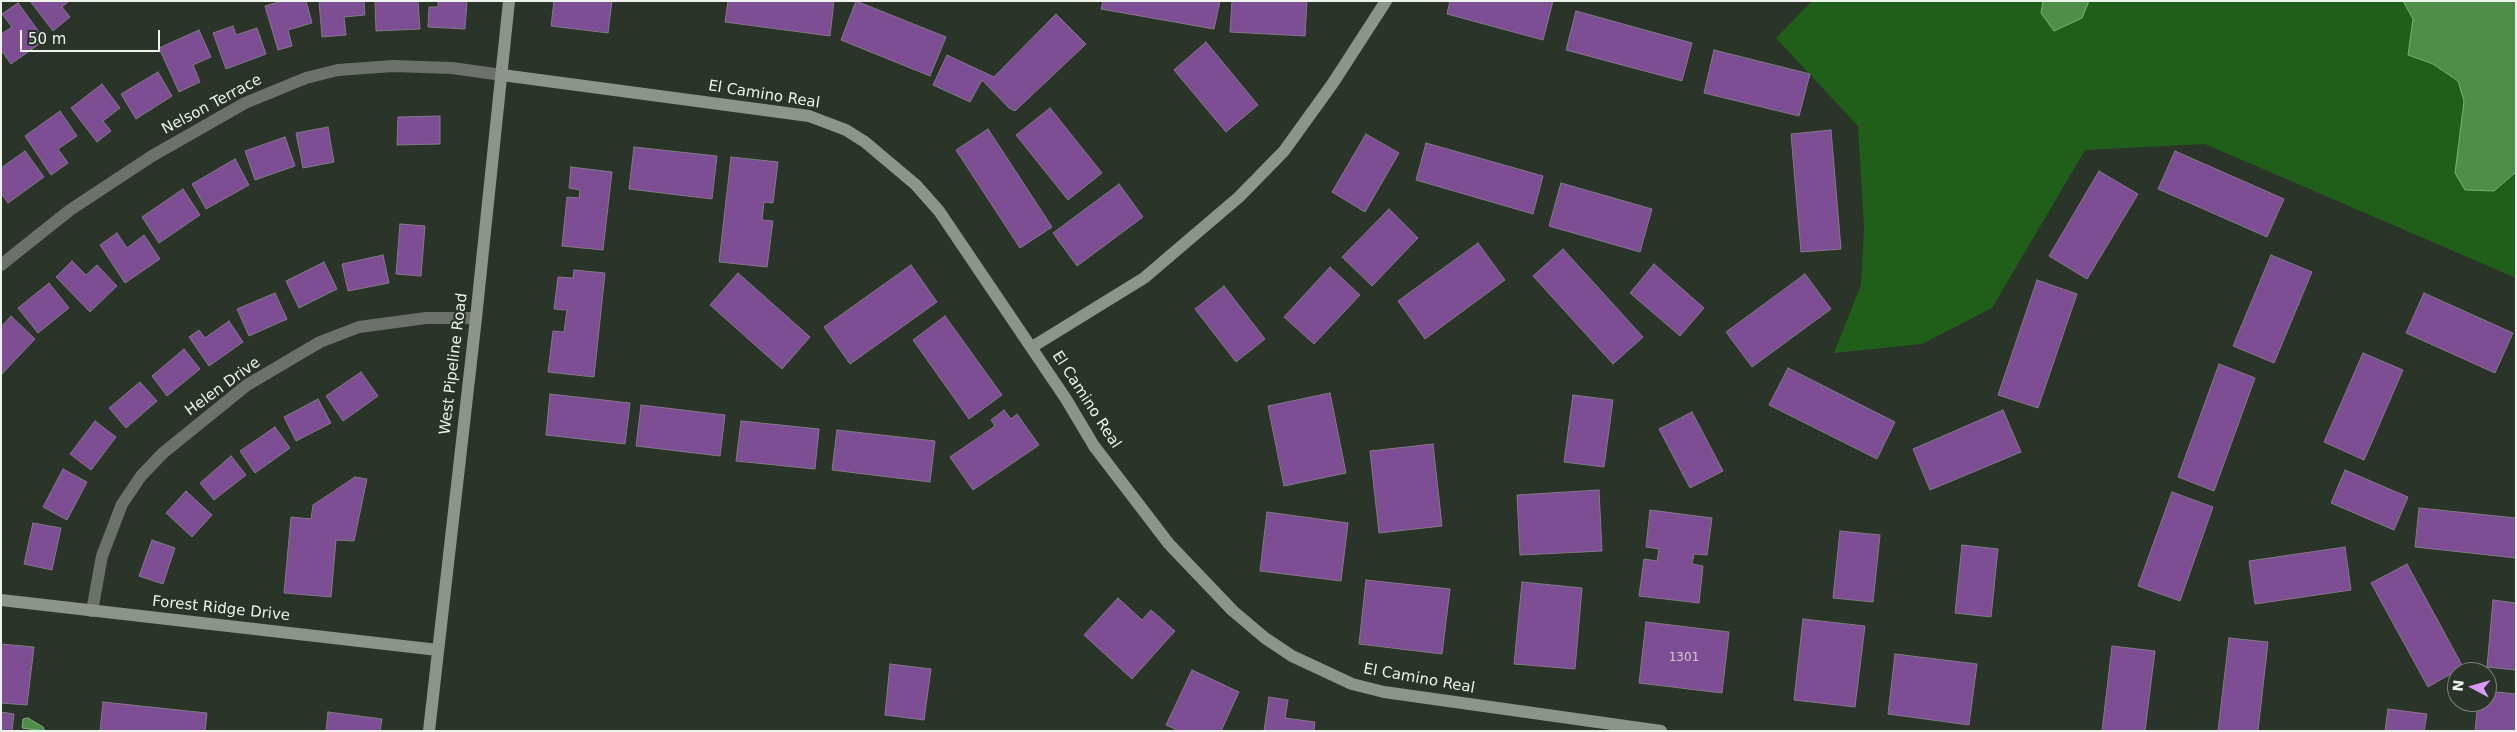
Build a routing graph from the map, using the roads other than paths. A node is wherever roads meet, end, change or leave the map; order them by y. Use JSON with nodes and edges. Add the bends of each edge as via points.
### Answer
{"nodes":[{"id":1,"x":509,"y":1,"type":"edge"},
{"id":2,"x":1386,"y":1,"type":"edge"},
{"id":3,"x":502,"y":74,"type":"junction"},
{"id":4,"x":1,"y":265,"type":"edge"},
{"id":5,"x":476,"y":318,"type":"junction"},
{"id":6,"x":1032,"y":347,"type":"junction"},
{"id":7,"x":1,"y":600,"type":"edge"},
{"id":8,"x":92,"y":611,"type":"junction"},
{"id":9,"x":438,"y":650,"type":"junction"},
{"id":10,"x":429,"y":731,"type":"edge"},
{"id":11,"x":1661,"y":731,"type":"edge"}],
"edges":[{"from":1,"to":3,"type":"street","name":"West Pipeline Road"},
{"from":2,"to":6,"type":"street","via":[[1284,151],[1239,197],[1144,278]]},
{"from":3,"to":4,"type":"street","name":"Nelson Terrace","via":[[393,66],[338,70],[306,78],[244,103],[152,156],[70,210]]},
{"from":3,"to":5,"type":"street","name":"West Pipeline Road"},
{"from":3,"to":6,"type":"street","name":"El Camino Real","via":[[809,116],[846,130],[916,184],[939,210]]},
{"from":5,"to":8,"type":"street","name":"Helen Drive","via":[[426,318],[360,327],[320,342],[248,385],[163,453],[141,476],[122,504],[102,556]]},
{"from":5,"to":9,"type":"street","name":"West Pipeline Road"},
{"from":6,"to":11,"type":"street","name":"El Camino Real","via":[[1094,446],[1170,544],[1233,611],[1264,638],[1292,656],[1352,684],[1384,692]]},
{"from":7,"to":8,"type":"street","name":"Forest Ridge Drive"},
{"from":8,"to":9,"type":"street","name":"Forest Ridge Drive"},
{"from":9,"to":10,"type":"street","name":"West Pipeline Road"}]}
